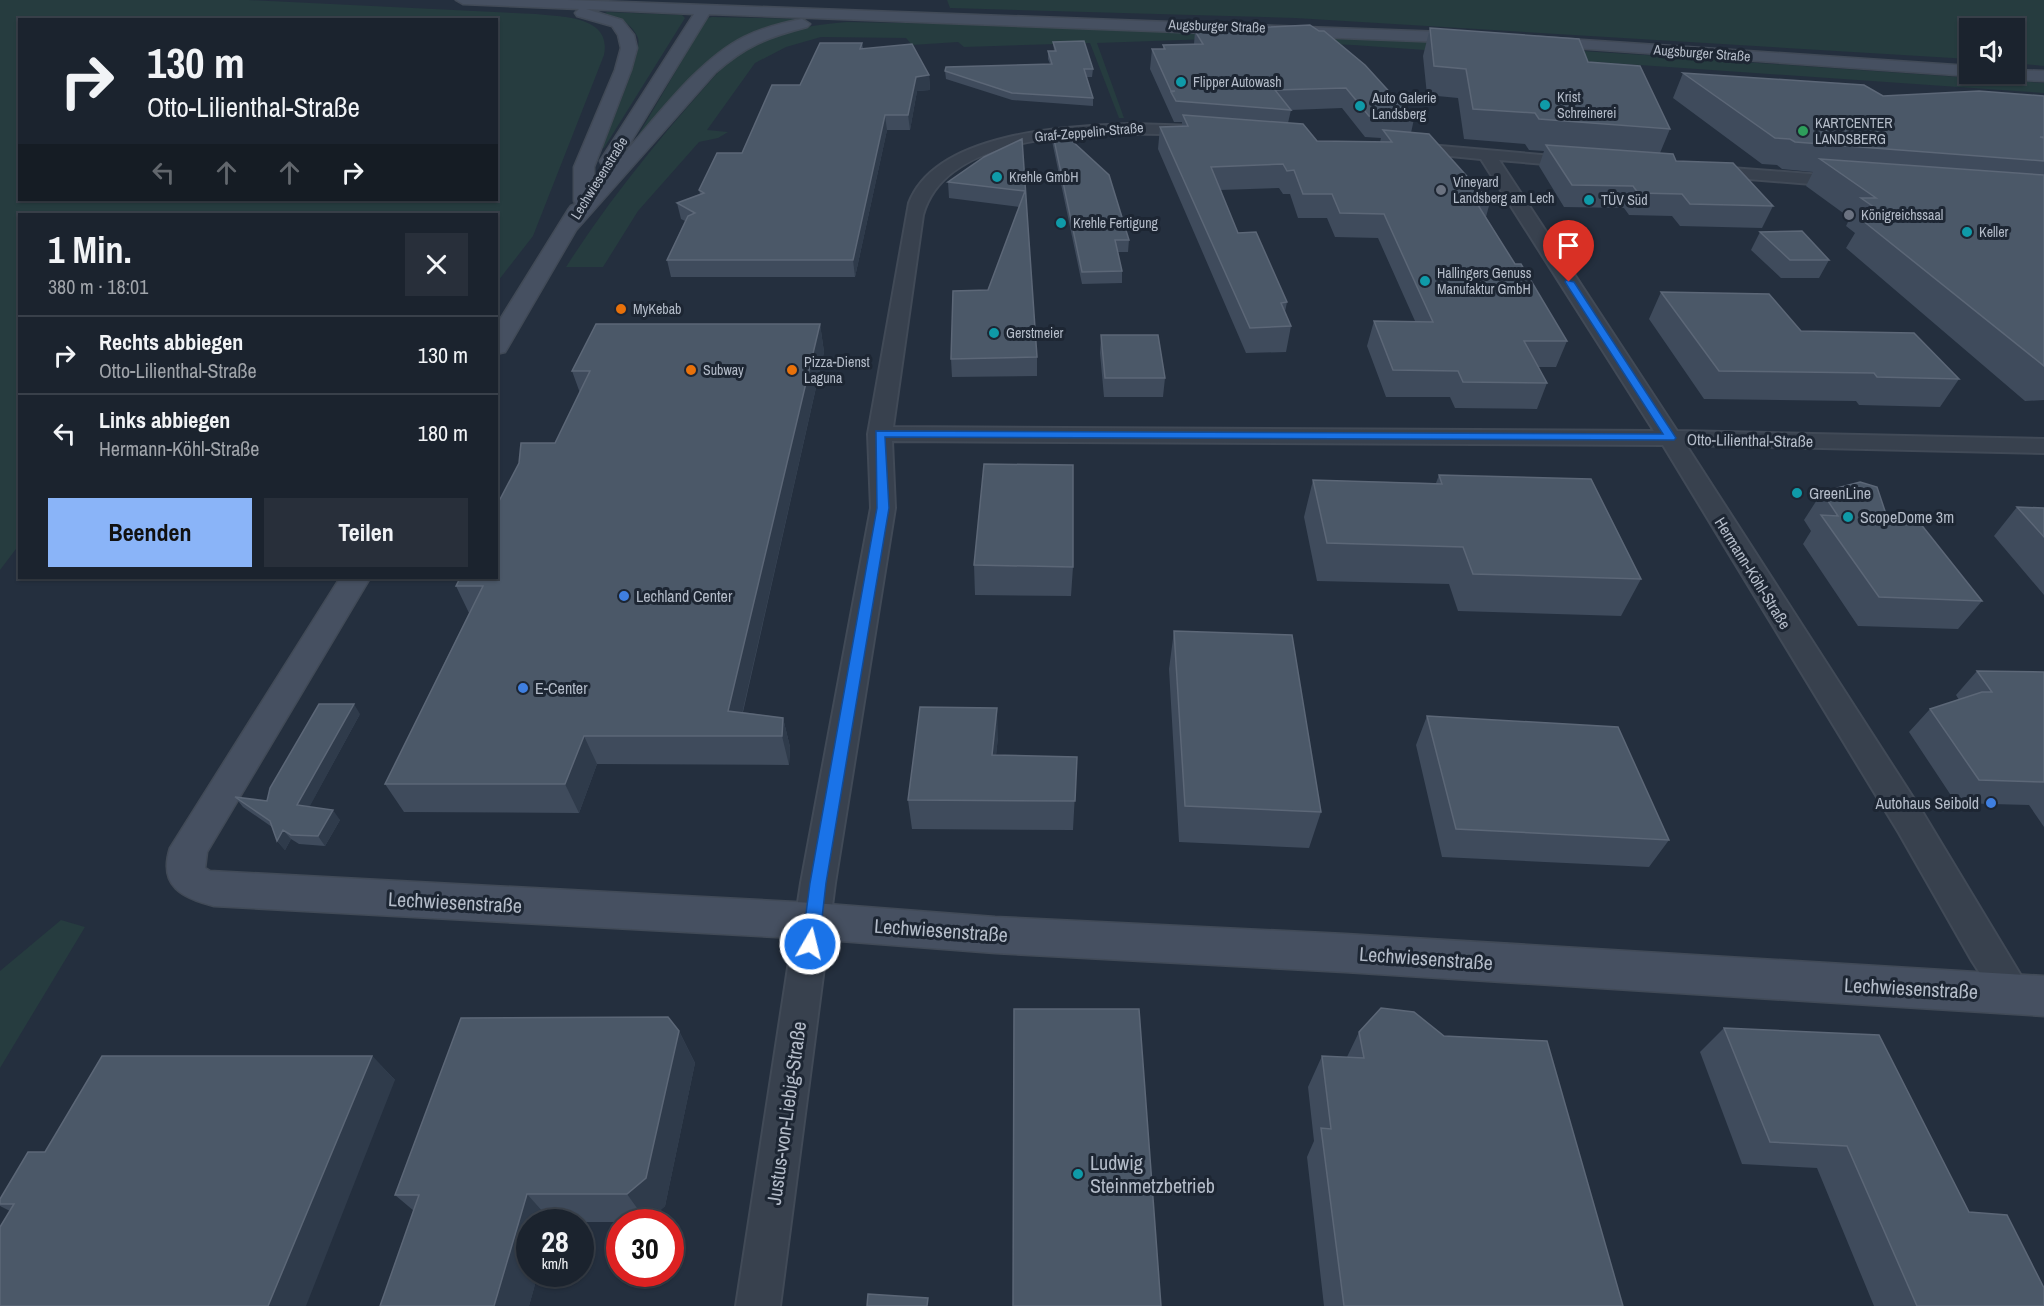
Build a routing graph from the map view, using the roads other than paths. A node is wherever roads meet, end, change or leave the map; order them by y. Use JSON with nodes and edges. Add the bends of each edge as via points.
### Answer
{"nodes":[{"id":1,"x":463,"y":0,"type":"edge"},
{"id":2,"x":538,"y":3,"type":"junction"},
{"id":3,"x":704,"y":10,"type":"junction"},
{"id":4,"x":882,"y":15,"type":"junction"},
{"id":5,"x":1484,"y":39,"type":"edge"},
{"id":6,"x":1520,"y":41,"type":"edge"},
{"id":7,"x":1959,"y":70,"type":"edge"},
{"id":8,"x":2025,"y":75,"type":"edge"},
{"id":9,"x":2044,"y":76,"type":"edge"},
{"id":10,"x":1224,"y":133,"type":"edge"},
{"id":11,"x":1383,"y":146,"type":"edge"},
{"id":12,"x":1487,"y":155,"type":"junction"},
{"id":13,"x":1603,"y":164,"type":"edge"},
{"id":14,"x":1684,"y":170,"type":"edge"},
{"id":15,"x":1868,"y":183,"type":"edge"},
{"id":16,"x":584,"y":201,"type":"junction"},
{"id":17,"x":568,"y":227,"type":"junction"},
{"id":18,"x":498,"y":344,"type":"edge"},
{"id":19,"x":880,"y":434,"type":"junction"},
{"id":20,"x":1670,"y":438,"type":"junction"},
{"id":21,"x":2044,"y":446,"type":"edge"},
{"id":22,"x":354,"y":579,"type":"edge"},
{"id":23,"x":814,"y":921,"type":"junction"},
{"id":24,"x":2029,"y":995,"type":"edge"},
{"id":25,"x":758,"y":1306,"type":"edge"}],
"edges":[{"from":1,"to":2,"type":"main road","name":"Augsburger Straße"},
{"from":2,"to":3,"type":"main road","name":"Augsburger Straße"},
{"from":2,"to":16,"type":"main road","via":[[551,10],[605,18],[617,23],[626,35],[629,48],[584,167]]},
{"from":3,"to":4,"type":"main road","name":"Augsburger Straße"},
{"from":3,"to":16,"type":"main road","name":"Lechwiesenstraße"},
{"from":4,"to":5,"type":"main road","name":"Augsburger Straße"},
{"from":4,"to":17,"type":"main road","via":[[782,27],[729,51]]},
{"from":6,"to":7,"type":"main road","name":"Augsburger Straße"},
{"from":8,"to":9,"type":"main road"},
{"from":10,"to":19,"type":"street","name":"Graf-Zeppelin-Straße","via":[[1147,127],[1054,133],[993,146],[957,161],[935,179],[920,196],[914,215]]},
{"from":11,"to":12,"type":"street"},
{"from":12,"to":13,"type":"street"},
{"from":12,"to":20,"type":"street","name":"Hermann-Köhl-Straße"},
{"from":14,"to":15,"type":"street"},
{"from":16,"to":17,"type":"main road","name":"Lechwiesenstraße"},
{"from":17,"to":18,"type":"main road","name":"Lechwiesenstraße"},
{"from":19,"to":20,"type":"street","name":"Otto-Lilienthal-Straße"},
{"from":19,"to":23,"type":"street","name":"Graf-Zeppelin-Straße","via":[[883,508]]},
{"from":20,"to":21,"type":"street","name":"Otto-Lilienthal-Straße"},
{"from":20,"to":24,"type":"street","name":"Hermann-Köhl-Straße","via":[[1911,823],[1985,950]]},
{"from":22,"to":23,"type":"main road","name":"Lechwiesenstraße","via":[[189,848],[184,861],[186,874],[193,882],[214,889]]},
{"from":23,"to":24,"type":"main road","name":"Lechwiesenstraße"},
{"from":23,"to":25,"type":"street","name":"Justus-von-Liebig-Straße"}]}
